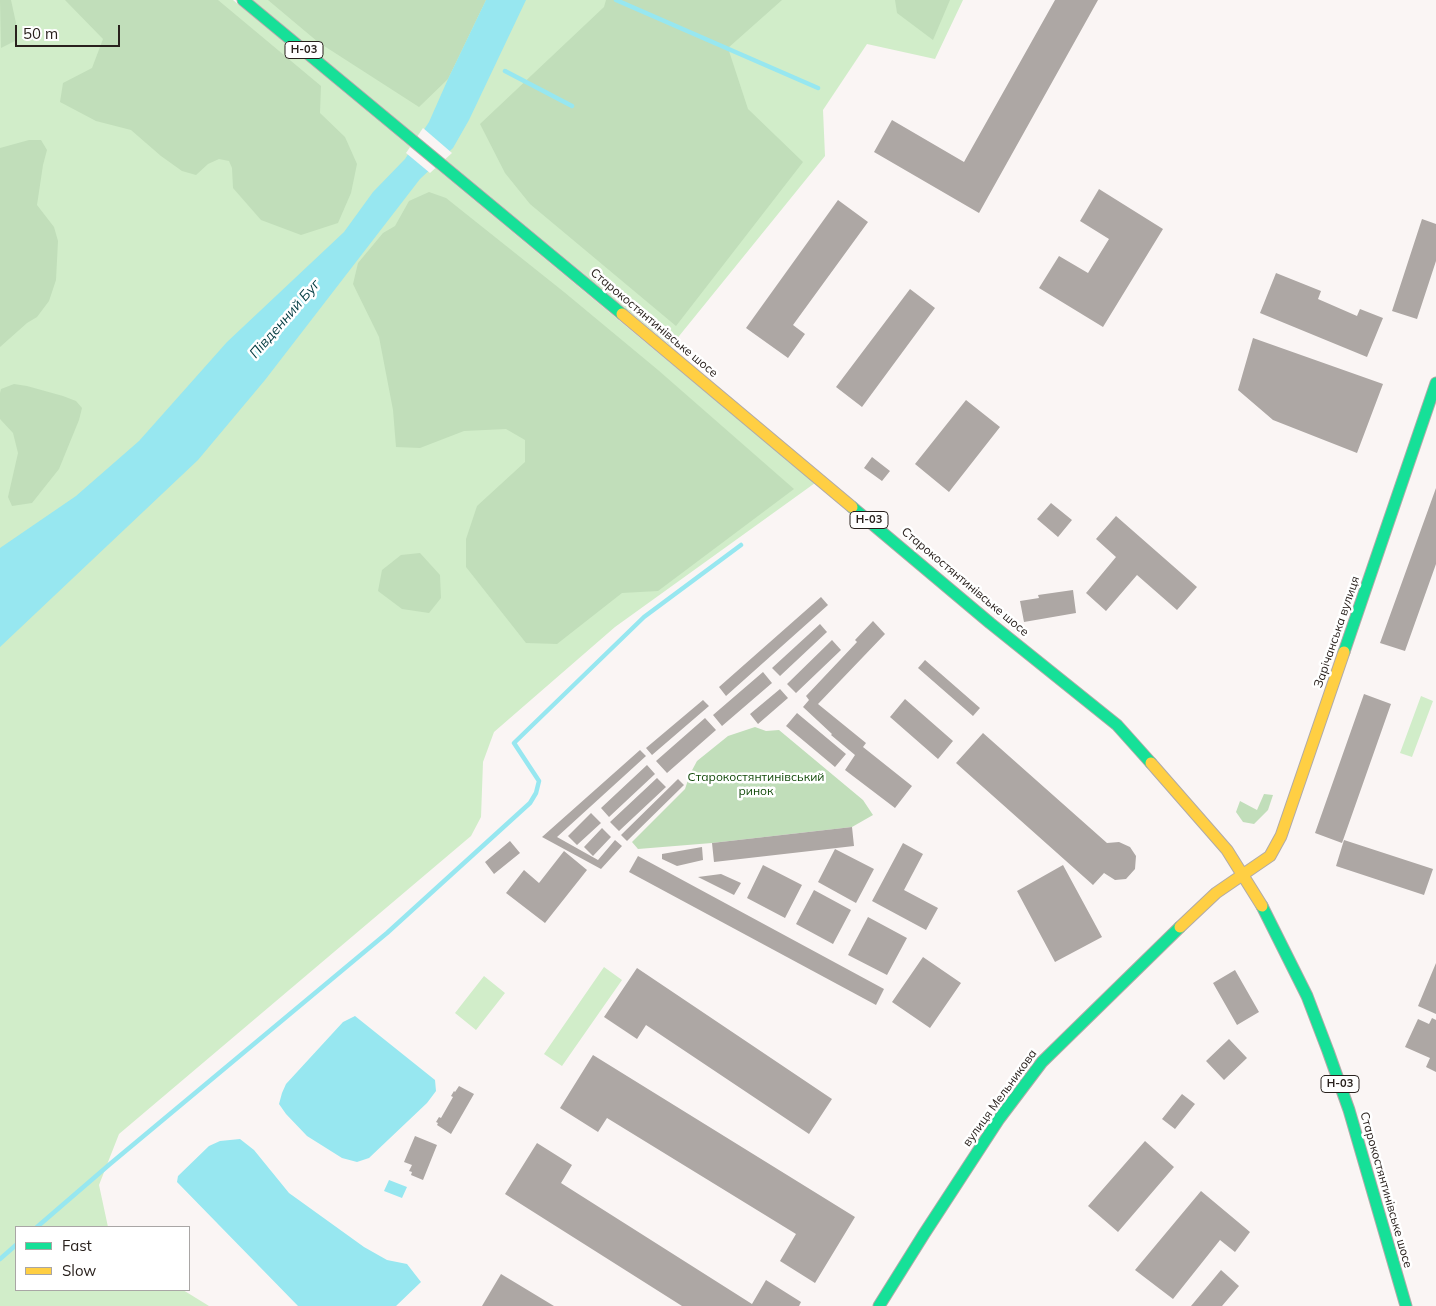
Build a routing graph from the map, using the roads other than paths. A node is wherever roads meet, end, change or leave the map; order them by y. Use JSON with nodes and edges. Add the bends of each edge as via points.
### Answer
{"nodes":[{"id":1,"x":243,"y":0,"type":"edge"},
{"id":2,"x":1436,"y":383,"type":"edge"},
{"id":3,"x":1243,"y":875,"type":"junction"},
{"id":4,"x":879,"y":1306,"type":"edge"},
{"id":5,"x":1406,"y":1306,"type":"edge"}],
"edges":[{"from":1,"to":3,"type":"main road","name":"Старокостянтинівське шосе","number":"Н-03","via":[[990,623],[1117,725],[1227,850]]},
{"from":2,"to":3,"type":"main road","name":"Зарічанська вулиця","via":[[1281,836],[1270,856]]},
{"from":3,"to":4,"type":"main road","name":"вулиця Мельникова","via":[[1216,893],[1042,1062],[994,1126]]},
{"from":3,"to":5,"type":"main road","name":"Старокостянтинівське шосе","number":"Н-03","via":[[1306,996],[1328,1051],[1349,1110]]}]}
